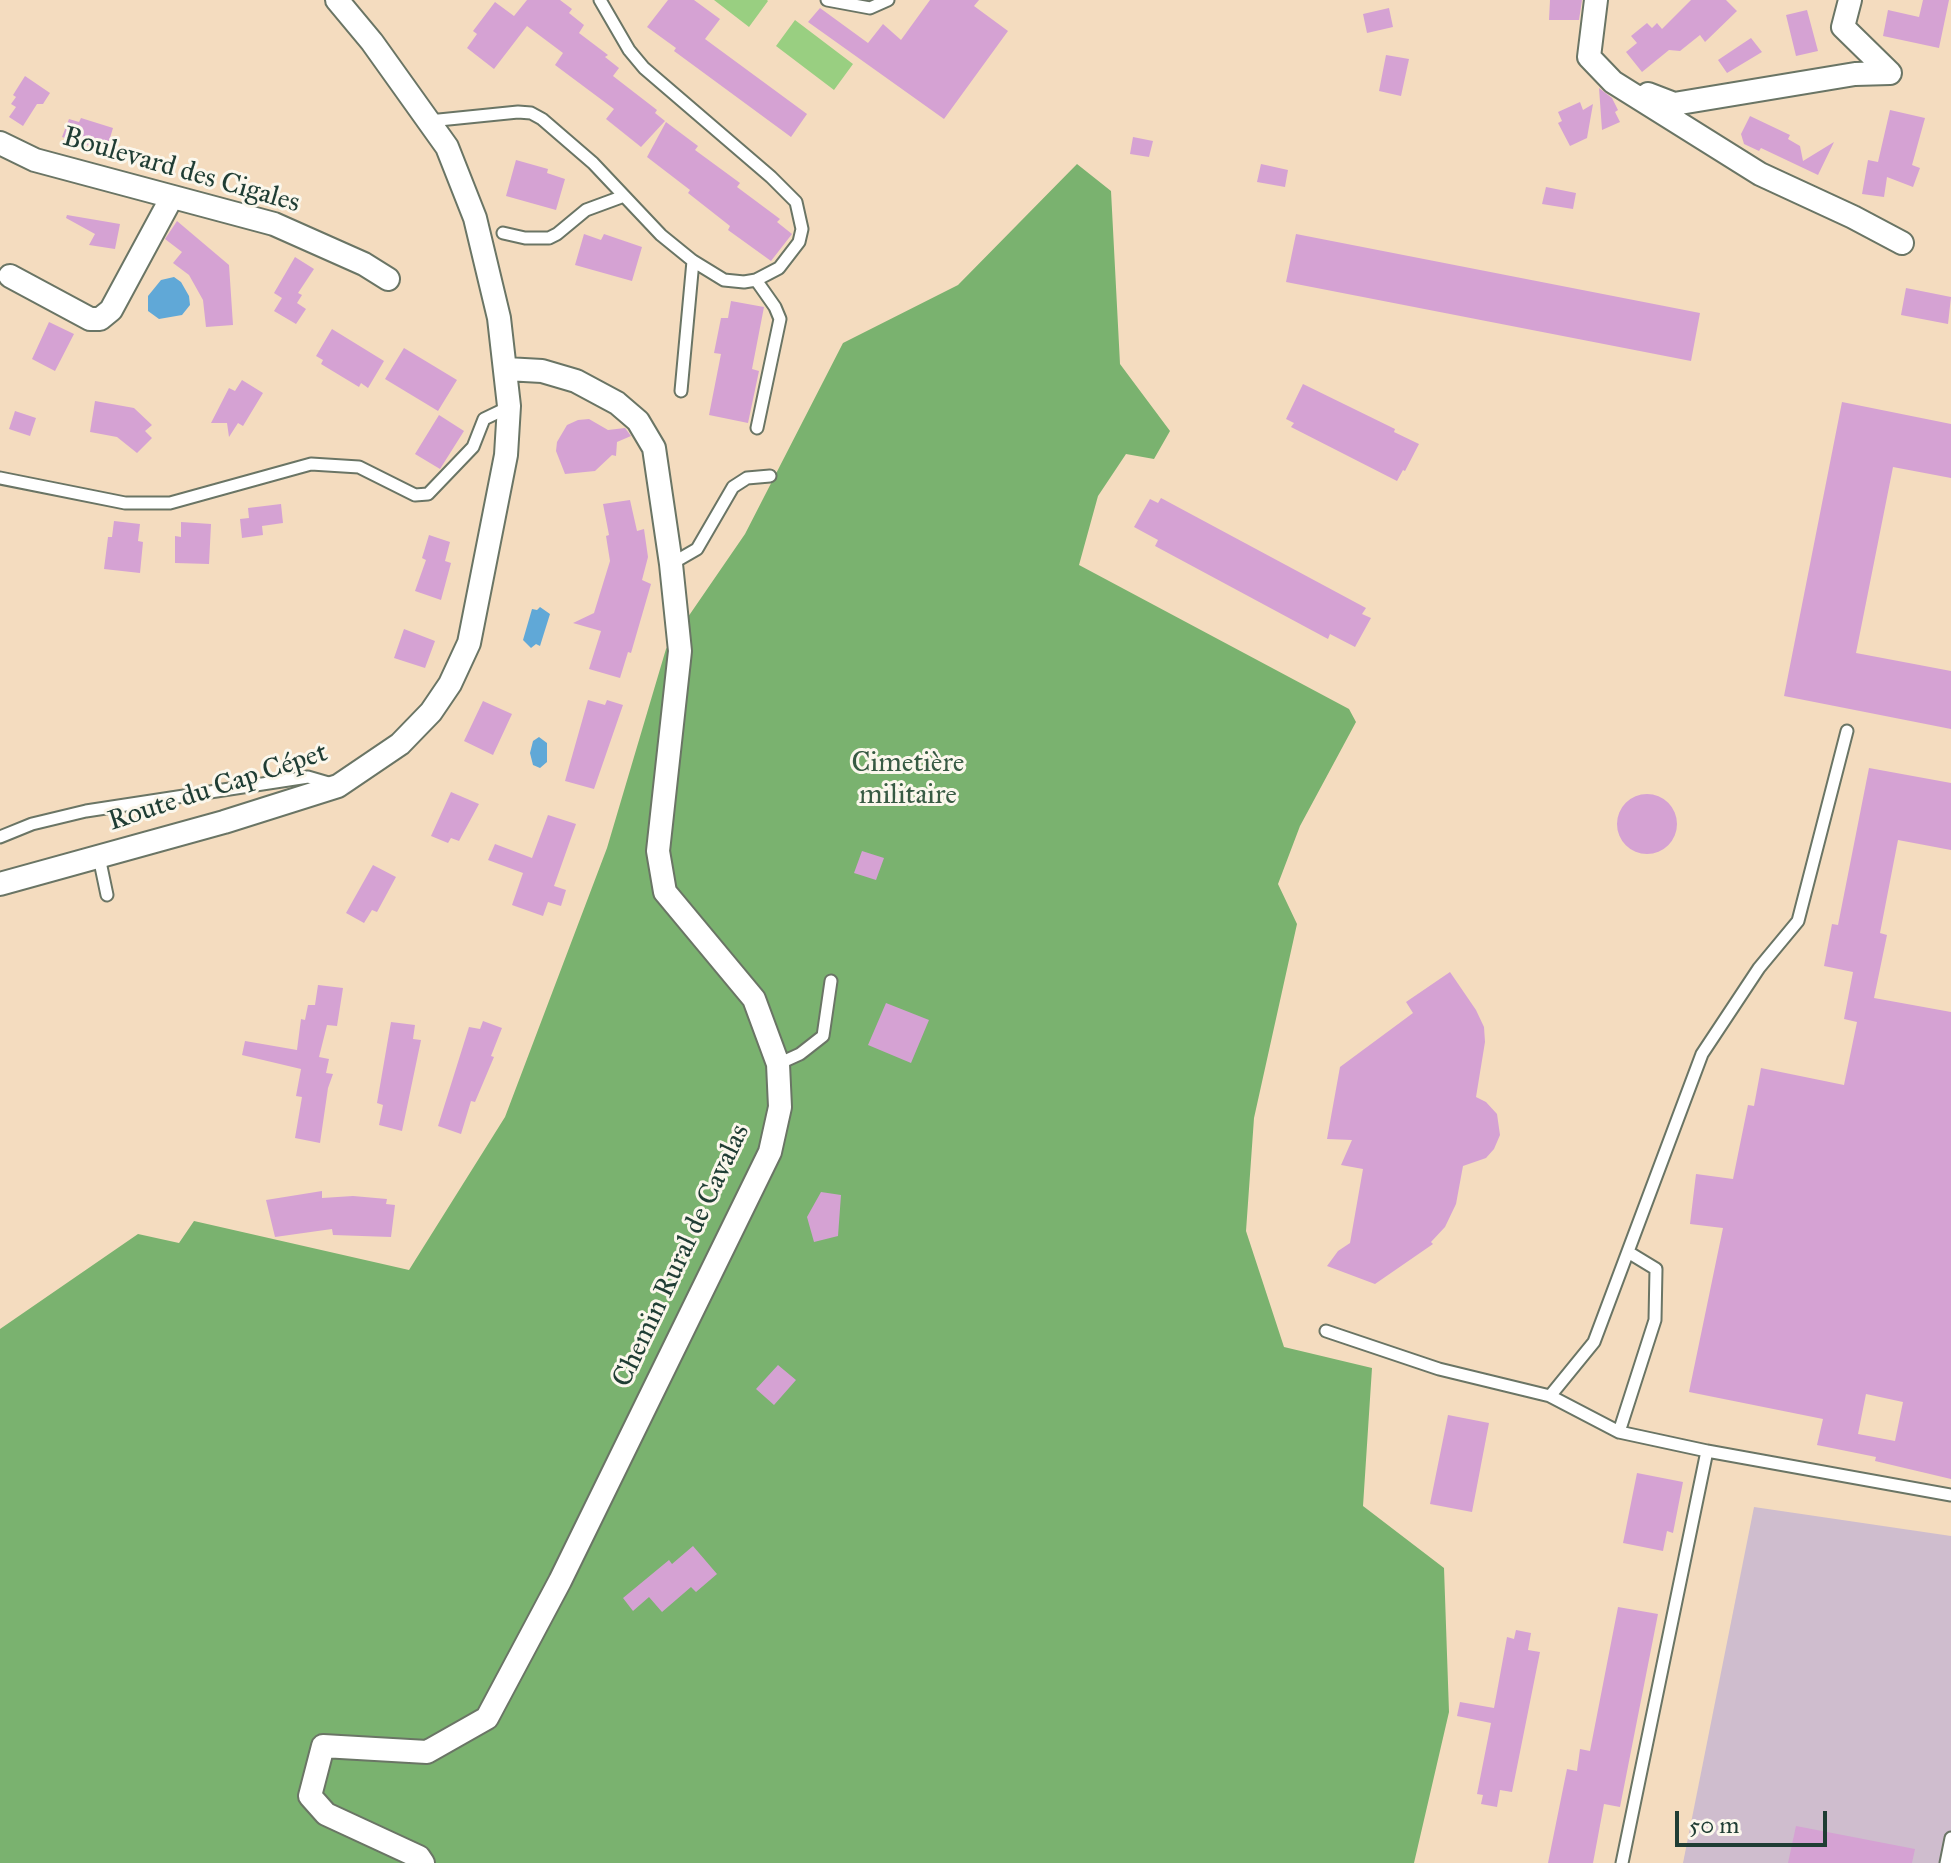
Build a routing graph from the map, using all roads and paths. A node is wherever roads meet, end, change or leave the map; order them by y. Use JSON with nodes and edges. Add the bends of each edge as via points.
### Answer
{"nodes":[{"id":1,"x":337,"y":0,"type":"edge"},
{"id":2,"x":600,"y":0,"type":"edge"},
{"id":3,"x":827,"y":0,"type":"edge"},
{"id":4,"x":888,"y":0,"type":"edge"},
{"id":5,"x":1596,"y":0,"type":"edge"},
{"id":6,"x":1850,"y":0,"type":"edge"},
{"id":7,"x":1613,"y":82,"type":"junction"},
{"id":8,"x":429,"y":121,"type":"junction"},
{"id":9,"x":0,"y":143,"type":"edge"},
{"id":10,"x":624,"y":196,"type":"junction"},
{"id":11,"x":172,"y":197,"type":"junction"},
{"id":12,"x":503,"y":233,"type":"dead end"},
{"id":13,"x":1902,"y":243,"type":"dead end"},
{"id":14,"x":693,"y":261,"type":"junction"},
{"id":15,"x":10,"y":276,"type":"dead end"},
{"id":16,"x":388,"y":279,"type":"dead end"},
{"id":17,"x":756,"y":280,"type":"junction"},
{"id":18,"x":506,"y":369,"type":"junction"},
{"id":19,"x":681,"y":391,"type":"dead end"},
{"id":20,"x":509,"y":406,"type":"junction"},
{"id":21,"x":757,"y":428,"type":"dead end"},
{"id":22,"x":770,"y":476,"type":"dead end"},
{"id":23,"x":0,"y":478,"type":"edge"},
{"id":24,"x":671,"y":564,"type":"junction"},
{"id":25,"x":1847,"y":731,"type":"dead end"},
{"id":26,"x":338,"y":786,"type":"junction"},
{"id":27,"x":0,"y":837,"type":"edge"},
{"id":28,"x":99,"y":857,"type":"junction"},
{"id":29,"x":0,"y":884,"type":"edge"},
{"id":30,"x":107,"y":895,"type":"dead end"},
{"id":31,"x":831,"y":981,"type":"dead end"},
{"id":32,"x":778,"y":1064,"type":"junction"},
{"id":33,"x":1628,"y":1252,"type":"junction"},
{"id":34,"x":1326,"y":1331,"type":"dead end"},
{"id":35,"x":1550,"y":1396,"type":"junction"},
{"id":36,"x":1619,"y":1432,"type":"junction"},
{"id":37,"x":1707,"y":1451,"type":"junction"},
{"id":38,"x":1951,"y":1495,"type":"edge"},
{"id":39,"x":1951,"y":1838,"type":"edge"},
{"id":40,"x":412,"y":1860,"type":"edge"},
{"id":41,"x":1622,"y":1863,"type":"edge"},
{"id":42,"x":1946,"y":1863,"type":"edge"}],
"edges":[{"from":1,"to":8,"type":"street","name":"Route du Cap Cépet"},
{"from":2,"to":17,"type":"lane","via":[[644,68],[796,202],[799,242],[779,268]]},
{"from":3,"to":4,"type":"lane","via":[[870,8]]},
{"from":5,"to":7,"type":"street","via":[[1589,57]]},
{"from":6,"to":7,"type":"street","via":[[1843,27],[1890,73],[1674,104]]},
{"from":7,"to":13,"type":"street","via":[[1760,174]]},
{"from":8,"to":10,"type":"lane","via":[[531,113]]},
{"from":8,"to":18,"type":"street","name":"Route du Cap Cépet","via":[[447,147],[475,218]]},
{"from":9,"to":11,"type":"street","name":"Boulevard des Cigales","via":[[35,160]]},
{"from":10,"to":12,"type":"lane","via":[[586,210],[549,238]]},
{"from":10,"to":14,"type":"lane"},
{"from":11,"to":15,"type":"street","via":[[111,310],[100,319],[90,319]]},
{"from":11,"to":16,"type":"street","name":"Boulevard des Cigales","via":[[274,224]]},
{"from":14,"to":17,"type":"lane","via":[[724,280]]},
{"from":14,"to":19,"type":"lane"},
{"from":17,"to":21,"type":"lane","via":[[780,319]]},
{"from":18,"to":20,"type":"street","name":"Route du Cap Cépet"},
{"from":18,"to":24,"type":"street","name":"Chemin Rural de Cavalas","via":[[542,371],[576,381],[638,421],[654,448]]},
{"from":20,"to":23,"type":"lane","via":[[484,419],[473,447],[428,494],[415,495],[359,467],[311,464],[170,503],[125,503]]},
{"from":20,"to":26,"type":"street","name":"Route du Cap Cépet","via":[[506,455],[463,657],[431,712],[400,744]]},
{"from":22,"to":24,"type":"lane","via":[[747,478],[733,487],[697,549]]},
{"from":24,"to":32,"type":"street","name":"Chemin Rural de Cavalas","via":[[680,651],[658,851],[665,892],[754,999]]},
{"from":25,"to":33,"type":"lane","via":[[1798,921],[1759,968],[1702,1054]]},
{"from":26,"to":27,"type":"lane","via":[[308,777],[294,779],[86,811]]},
{"from":26,"to":28,"type":"street","name":"Route du Cap Cépet"},
{"from":28,"to":29,"type":"street","name":"Route du Cap Cépet"},
{"from":28,"to":30,"type":"lane"},
{"from":31,"to":32,"type":"lane","via":[[823,1036]]},
{"from":32,"to":40,"type":"street","name":"Chemin Rural de Cavalas","via":[[780,1107],[770,1152],[560,1581],[487,1718],[427,1752],[323,1746],[310,1796],[326,1814]]},
{"from":33,"to":35,"type":"lane","via":[[1594,1342]]},
{"from":33,"to":36,"type":"lane","via":[[1656,1269],[1655,1320]]},
{"from":34,"to":35,"type":"lane","via":[[1439,1369]]},
{"from":35,"to":36,"type":"lane"},
{"from":36,"to":37,"type":"lane"},
{"from":37,"to":38,"type":"lane"},
{"from":37,"to":41,"type":"lane"},
{"from":39,"to":42,"type":"lane"}]}
